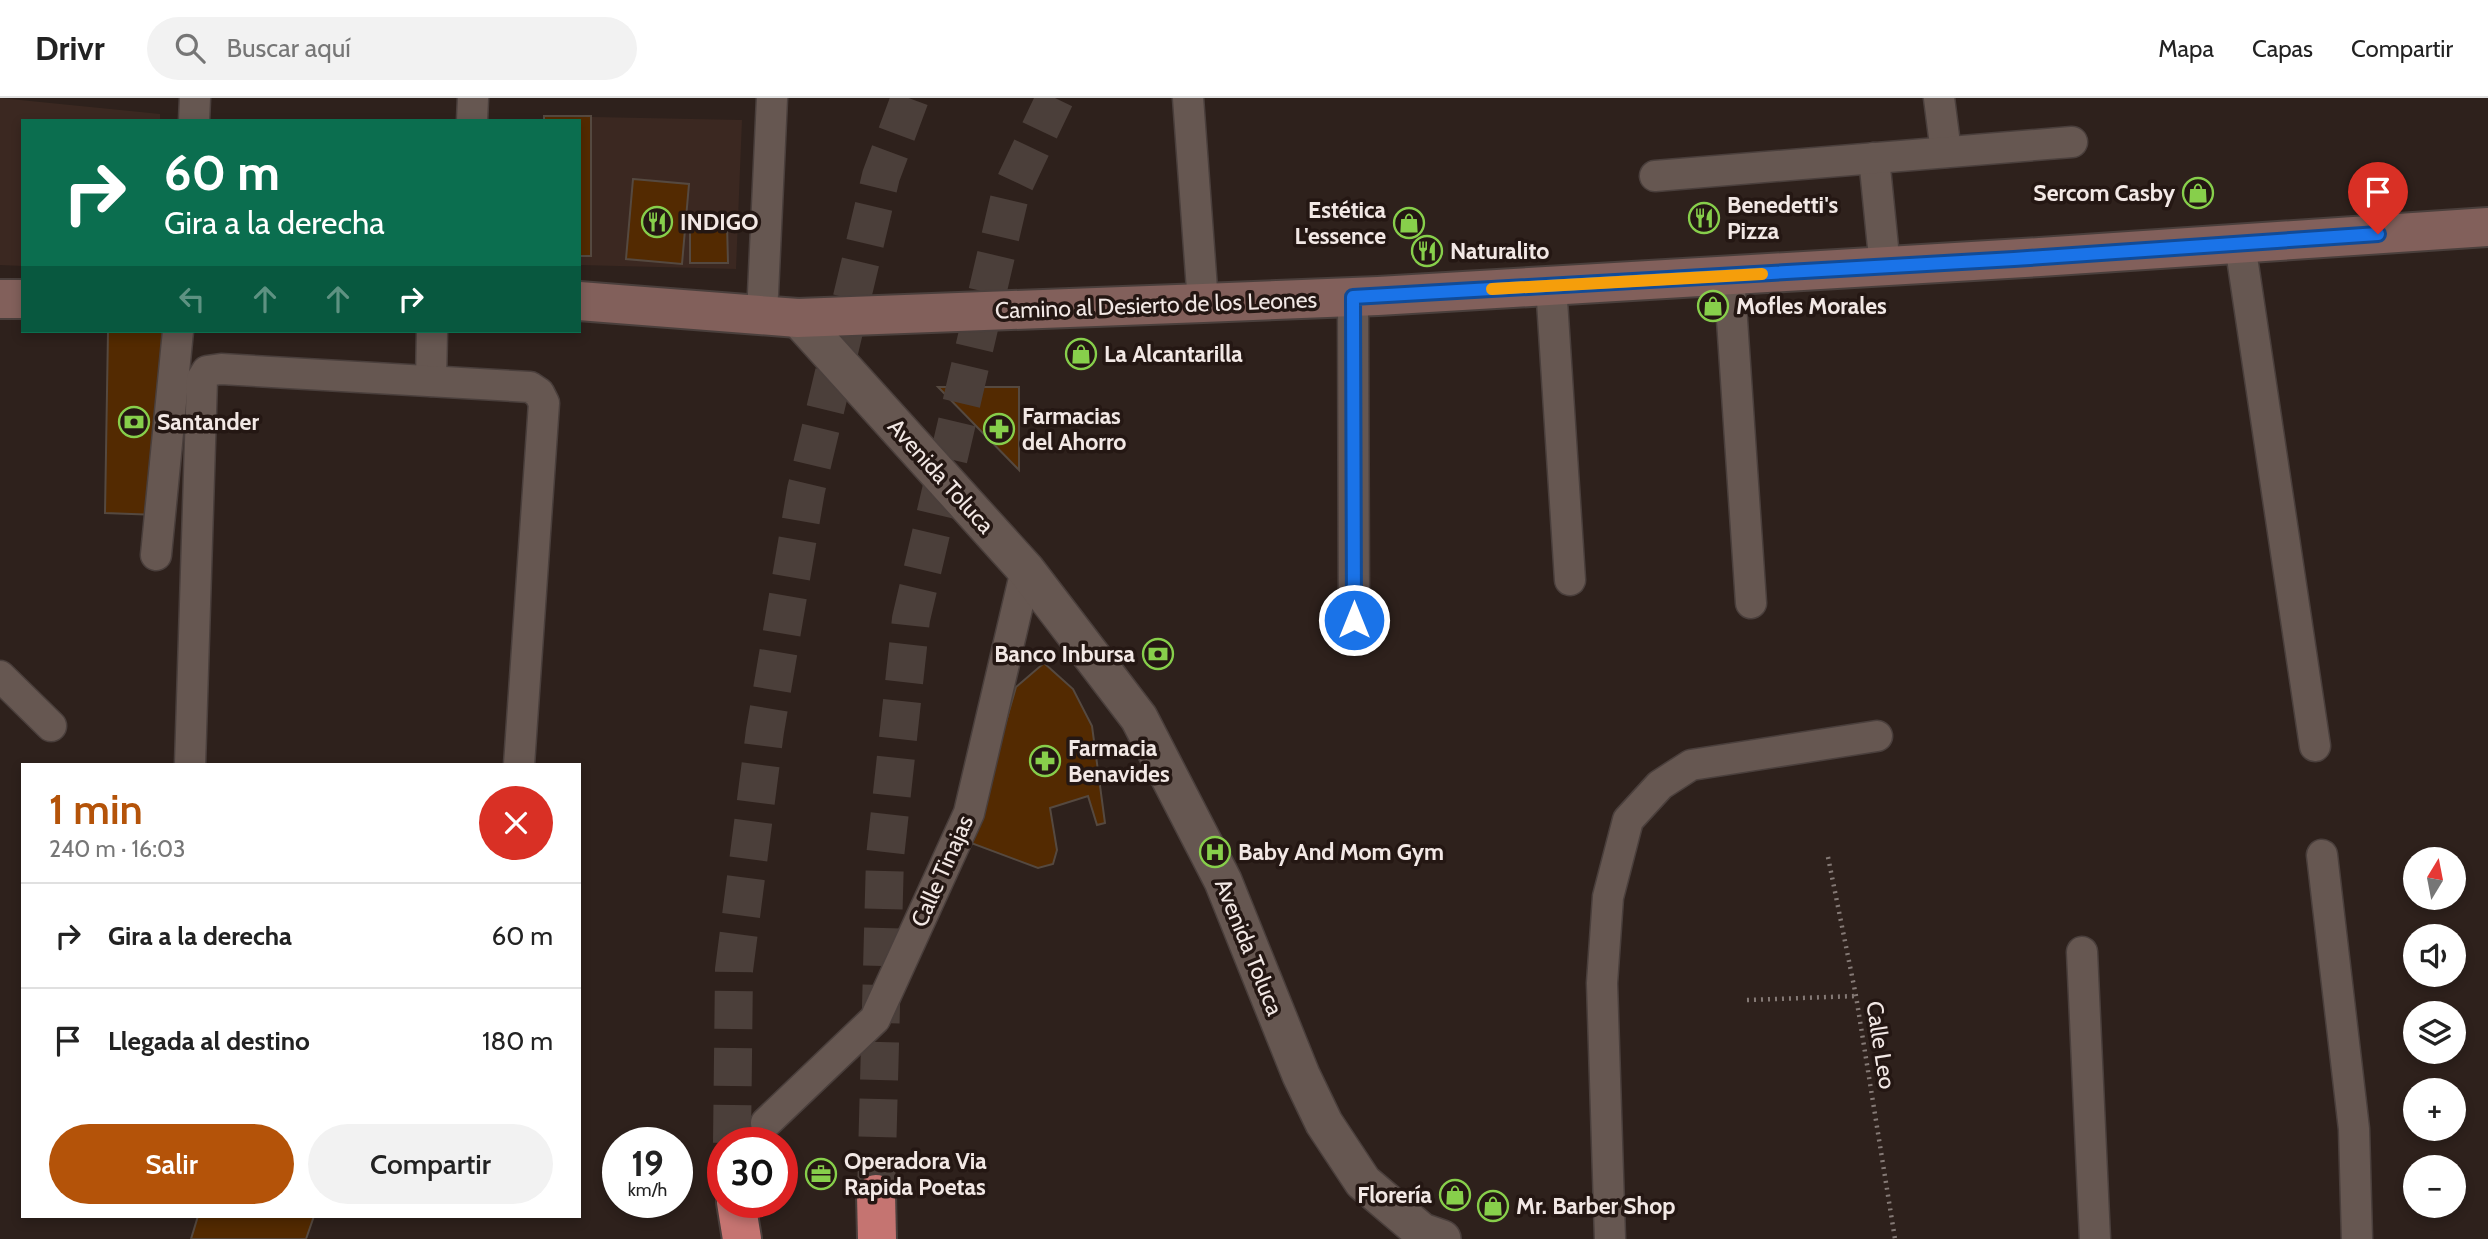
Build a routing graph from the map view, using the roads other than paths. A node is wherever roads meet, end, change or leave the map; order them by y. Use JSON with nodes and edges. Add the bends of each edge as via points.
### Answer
{"nodes":[{"id":1,"x":195,"y":98,"type":"edge"},
{"id":2,"x":473,"y":98,"type":"edge"},
{"id":3,"x":772,"y":98,"type":"edge"},
{"id":4,"x":1188,"y":98,"type":"edge"},
{"id":5,"x":1939,"y":98,"type":"edge"},
{"id":6,"x":194,"y":119,"type":"edge"},
{"id":7,"x":472,"y":119,"type":"edge"},
{"id":8,"x":2072,"y":142,"type":"dead end"},
{"id":9,"x":1946,"y":152,"type":"junction"},
{"id":10,"x":1874,"y":159,"type":"junction"},
{"id":11,"x":1655,"y":176,"type":"dead end"},
{"id":12,"x":2488,"y":227,"type":"edge"},
{"id":13,"x":2241,"y":244,"type":"junction"},
{"id":14,"x":1885,"y":267,"type":"junction"},
{"id":15,"x":1729,"y":275,"type":"junction"},
{"id":16,"x":1551,"y":285,"type":"junction"},
{"id":17,"x":1353,"y":297,"type":"junction"},
{"id":18,"x":0,"y":299,"type":"edge"},
{"id":19,"x":21,"y":299,"type":"edge"},
{"id":20,"x":581,"y":301,"type":"edge"},
{"id":21,"x":1203,"y":303,"type":"junction"},
{"id":22,"x":780,"y":316,"type":"junction"},
{"id":23,"x":178,"y":333,"type":"edge"},
{"id":24,"x":432,"y":333,"type":"edge"},
{"id":25,"x":430,"y":381,"type":"junction"},
{"id":26,"x":156,"y":555,"type":"dead end"},
{"id":27,"x":1026,"y":570,"type":"junction"},
{"id":28,"x":1570,"y":580,"type":"dead end"},
{"id":29,"x":1751,"y":603,"type":"dead end"},
{"id":30,"x":1354,"y":620,"type":"dead end"},
{"id":31,"x":0,"y":676,"type":"edge"},
{"id":32,"x":51,"y":726,"type":"dead end"},
{"id":33,"x":1877,"y":736,"type":"dead end"},
{"id":34,"x":2315,"y":746,"type":"dead end"},
{"id":35,"x":190,"y":763,"type":"edge"},
{"id":36,"x":519,"y":763,"type":"edge"},
{"id":37,"x":2322,"y":855,"type":"dead end"},
{"id":38,"x":2082,"y":952,"type":"dead end"},
{"id":39,"x":766,"y":1123,"type":"dead end"},
{"id":40,"x":876,"y":1194,"type":"tunnel mouth"},
{"id":41,"x":739,"y":1218,"type":"edge"},
{"id":42,"x":1427,"y":1237,"type":"edge"},
{"id":43,"x":742,"y":1239,"type":"edge"},
{"id":44,"x":877,"y":1239,"type":"edge"},
{"id":45,"x":1610,"y":1239,"type":"edge"},
{"id":46,"x":2095,"y":1239,"type":"edge"},
{"id":47,"x":2357,"y":1239,"type":"edge"}],
"edges":[{"from":1,"to":6,"type":"street"},
{"from":2,"to":7,"type":"street"},
{"from":3,"to":22,"type":"street"},
{"from":4,"to":21,"type":"street"},
{"from":5,"to":9,"type":"street"},
{"from":8,"to":9,"type":"street"},
{"from":9,"to":10,"type":"street"},
{"from":10,"to":11,"type":"street"},
{"from":10,"to":14,"type":"street"},
{"from":12,"to":13,"type":"main road","name":"Camino al Desierto de los Leones"},
{"from":13,"to":14,"type":"main road","name":"Camino al Desierto de los Leones"},
{"from":13,"to":34,"type":"street"},
{"from":14,"to":15,"type":"main road","name":"Camino al Desierto de los Leones"},
{"from":15,"to":16,"type":"main road","name":"Camino al Desierto de los Leones"},
{"from":15,"to":29,"type":"street"},
{"from":16,"to":17,"type":"main road","name":"Camino al Desierto de los Leones"},
{"from":16,"to":28,"type":"street"},
{"from":17,"to":21,"type":"main road","name":"Camino al Desierto de los Leones"},
{"from":17,"to":30,"type":"street"},
{"from":18,"to":19,"type":"main road"},
{"from":20,"to":22,"type":"main road","name":"Camino al Desierto de los Leones"},
{"from":21,"to":22,"type":"main road","name":"Camino al Desierto de los Leones"},
{"from":22,"to":27,"type":"street","name":"Avenida Toluca"},
{"from":23,"to":26,"type":"street"},
{"from":24,"to":25,"type":"street"},
{"from":25,"to":35,"type":"street","via":[[207,371],[202,379]]},
{"from":25,"to":36,"type":"street","via":[[530,387],[544,403]]},
{"from":27,"to":39,"type":"street","name":"Calle Tinajas","via":[[969,813],[875,1019]]},
{"from":27,"to":42,"type":"street","name":"Avenida Toluca","via":[[1139,718],[1223,881],[1324,1123],[1363,1182]]},
{"from":31,"to":32,"type":"street"},
{"from":33,"to":45,"type":"street","via":[[1691,765],[1660,785],[1628,820],[1608,897],[1602,983]]},
{"from":37,"to":47,"type":"street","via":[[2354,1129]]},
{"from":38,"to":46,"type":"street"},
{"from":40,"to":44,"type":"highway"},
{"from":41,"to":43,"type":"highway"}]}
